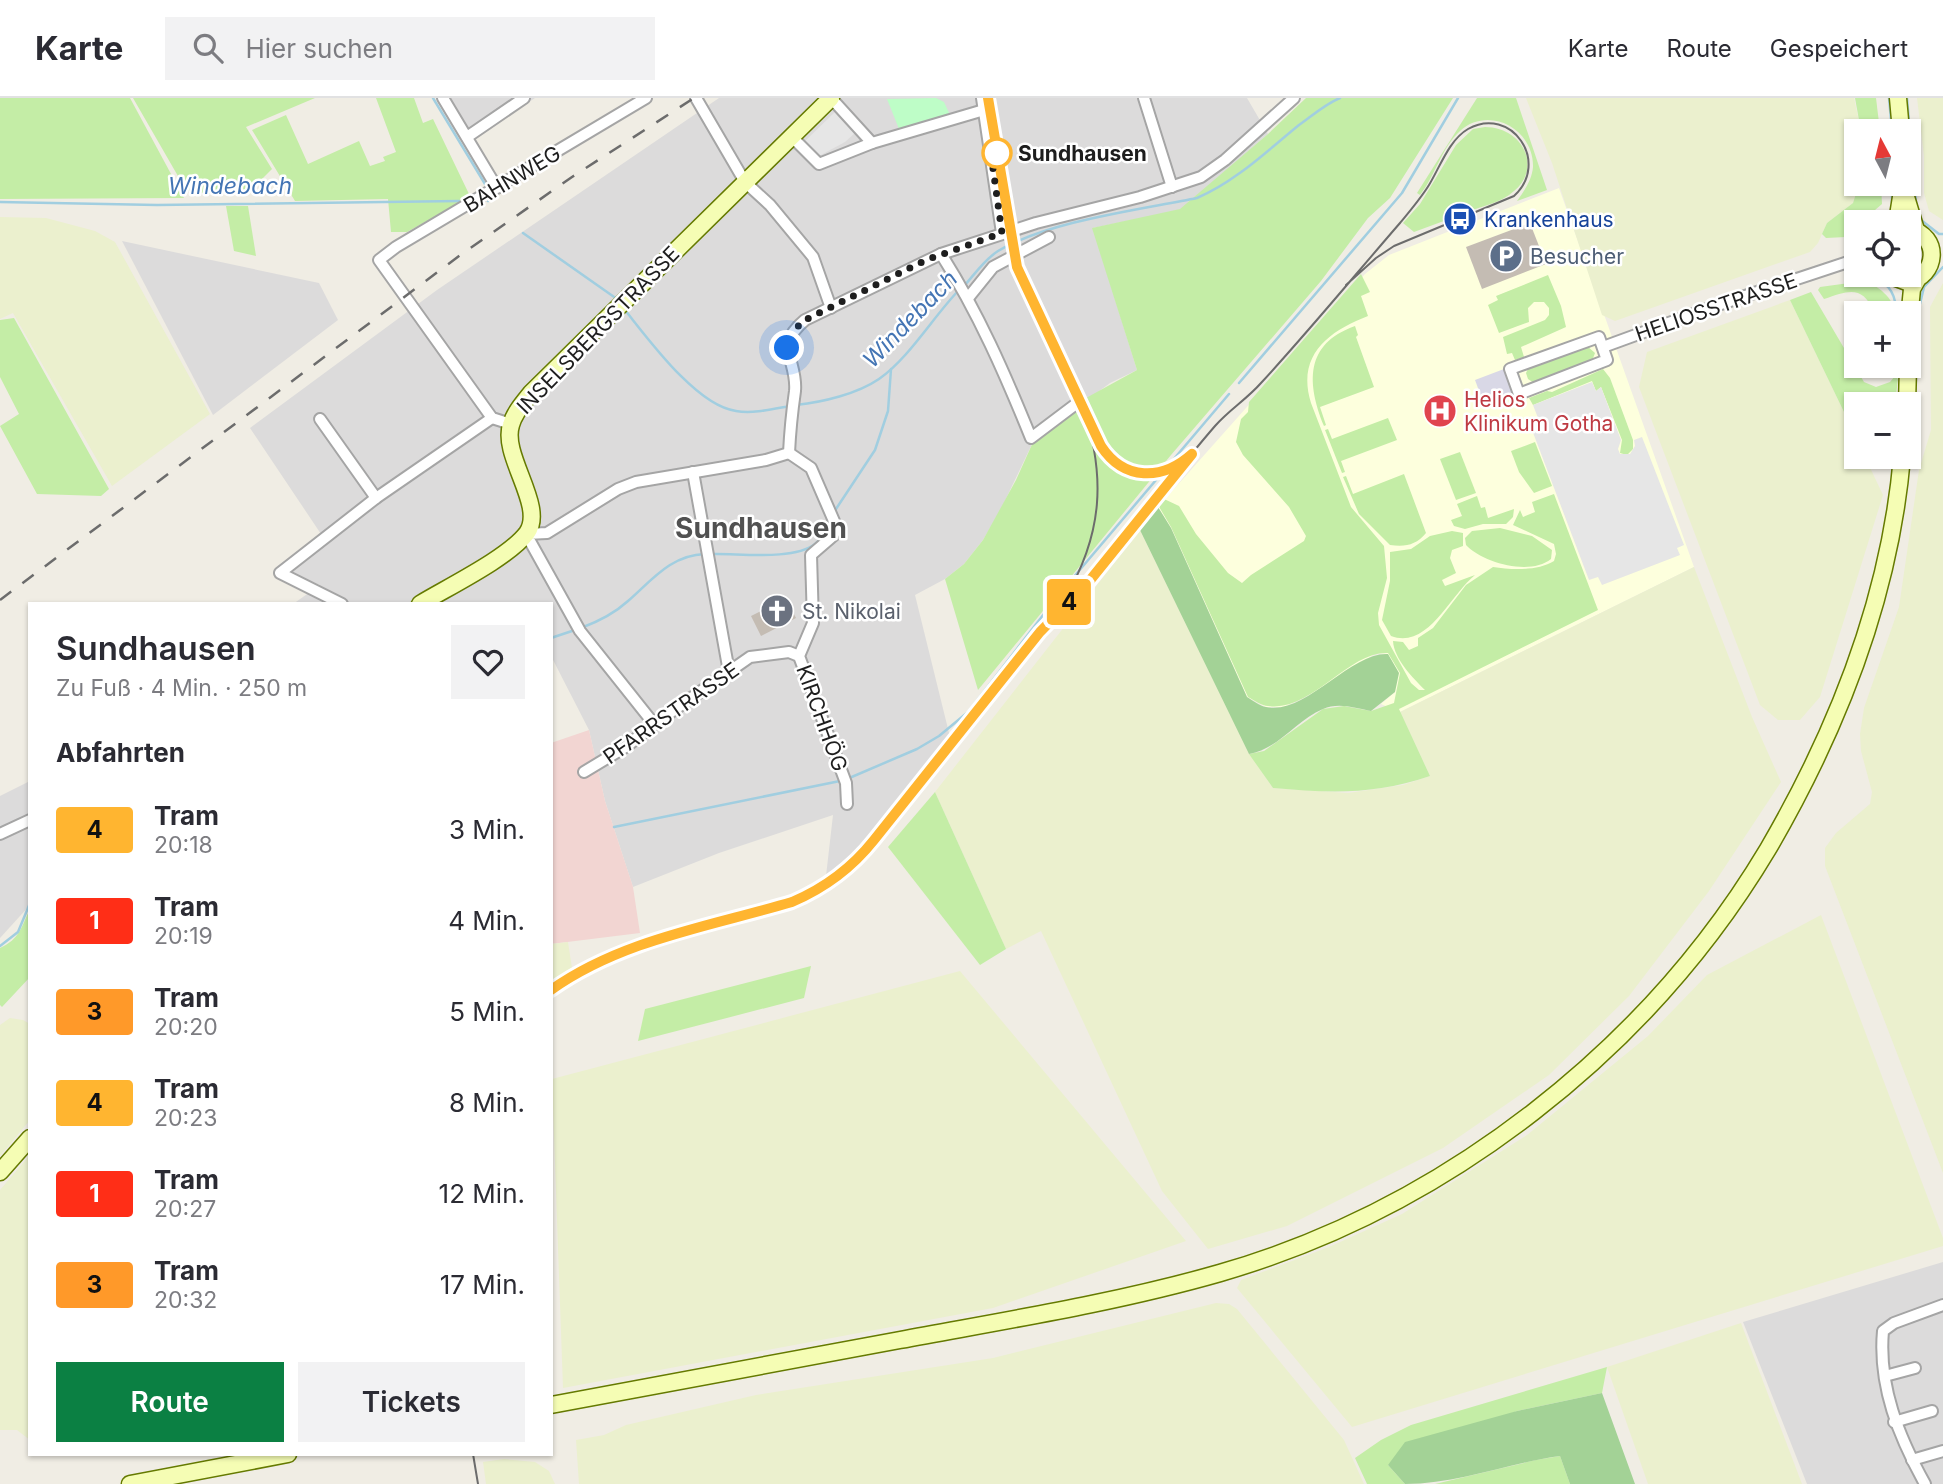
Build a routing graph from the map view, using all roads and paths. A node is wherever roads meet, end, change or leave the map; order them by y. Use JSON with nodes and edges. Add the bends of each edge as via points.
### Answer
{"nodes":[{"id":1,"x":443,"y":98,"type":"edge"},
{"id":2,"x":524,"y":98,"type":"edge"},
{"id":3,"x":646,"y":98,"type":"edge"},
{"id":4,"x":696,"y":98,"type":"edge"},
{"id":5,"x":831,"y":98,"type":"edge"},
{"id":6,"x":982,"y":98,"type":"edge"},
{"id":7,"x":1144,"y":98,"type":"edge"},
{"id":8,"x":1294,"y":98,"type":"edge"},
{"id":9,"x":1898,"y":98,"type":"edge"},
{"id":10,"x":984,"y":110,"type":"junction"},
{"id":11,"x":1900,"y":119,"type":"edge"},
{"id":12,"x":467,"y":137,"type":"junction"},
{"id":13,"x":792,"y":137,"type":"junction"},
{"id":14,"x":872,"y":143,"type":"junction"},
{"id":15,"x":745,"y":182,"type":"junction"},
{"id":16,"x":1171,"y":187,"type":"junction"},
{"id":17,"x":497,"y":188,"type":"junction"},
{"id":18,"x":1907,"y":196,"type":"edge"},
{"id":19,"x":1002,"y":233,"type":"junction"},
{"id":20,"x":1924,"y":236,"type":"edge"},
{"id":21,"x":1049,"y":237,"type":"dead end"},
{"id":22,"x":941,"y":254,"type":"junction"},
{"id":23,"x":1938,"y":258,"type":"edge"},
{"id":24,"x":1844,"y":264,"type":"edge"},
{"id":25,"x":1844,"y":268,"type":"edge"},
{"id":26,"x":1829,"y":269,"type":"junction"},
{"id":27,"x":1921,"y":276,"type":"edge"},
{"id":28,"x":964,"y":291,"type":"junction"},
{"id":29,"x":831,"y":308,"type":"junction"},
{"id":30,"x":1601,"y":342,"type":"junction"},
{"id":31,"x":1080,"y":401,"type":"dead end"},
{"id":32,"x":492,"y":418,"type":"junction"},
{"id":33,"x":320,"y":419,"type":"dead end"},
{"id":34,"x":511,"y":424,"type":"junction"},
{"id":35,"x":789,"y":453,"type":"junction"},
{"id":36,"x":1900,"y":469,"type":"edge"},
{"id":37,"x":693,"y":472,"type":"junction"},
{"id":38,"x":376,"y":498,"type":"junction"},
{"id":39,"x":526,"y":534,"type":"junction"},
{"id":40,"x":338,"y":602,"type":"edge"},
{"id":41,"x":423,"y":602,"type":"edge"},
{"id":42,"x":799,"y":656,"type":"junction"},
{"id":43,"x":729,"y":672,"type":"junction"},
{"id":44,"x":654,"y":724,"type":"junction"},
{"id":45,"x":584,"y":772,"type":"dead end"},
{"id":46,"x":847,"y":804,"type":"dead end"},
{"id":47,"x":28,"y":821,"type":"edge"},
{"id":48,"x":0,"y":834,"type":"edge"},
{"id":49,"x":28,"y":1140,"type":"edge"},
{"id":50,"x":0,"y":1172,"type":"edge"},
{"id":51,"x":1943,"y":1305,"type":"edge"},
{"id":52,"x":1915,"y":1368,"type":"dead end"},
{"id":53,"x":1885,"y":1376,"type":"junction"},
{"id":54,"x":553,"y":1405,"type":"edge"},
{"id":55,"x":1932,"y":1410,"type":"dead end"},
{"id":56,"x":1894,"y":1422,"type":"junction"},
{"id":57,"x":1943,"y":1451,"type":"edge"},
{"id":58,"x":277,"y":1456,"type":"edge"},
{"id":59,"x":1912,"y":1460,"type":"junction"},
{"id":60,"x":130,"y":1484,"type":"edge"},
{"id":61,"x":1925,"y":1484,"type":"edge"}],
"edges":[{"from":1,"to":12,"type":"street"},
{"from":2,"to":12,"type":"street"},
{"from":3,"to":17,"type":"street","name":"BAHNWEG"},
{"from":4,"to":15,"type":"street"},
{"from":5,"to":13,"type":"main road","name":"INSELSBERGSTRASSE"},
{"from":5,"to":14,"type":"street"},
{"from":6,"to":10,"type":"street"},
{"from":7,"to":16,"type":"street"},
{"from":8,"to":16,"type":"street","via":[[1225,160],[1200,177]]},
{"from":9,"to":11,"type":"main road"},
{"from":10,"to":14,"type":"street"},
{"from":10,"to":19,"type":"street"},
{"from":12,"to":17,"type":"street"},
{"from":13,"to":14,"type":"street","via":[[819,164]]},
{"from":13,"to":15,"type":"main road","name":"INSELSBERGSTRASSE"},
{"from":15,"to":29,"type":"street","via":[[813,257]]},
{"from":15,"to":34,"type":"main road","name":"INSELSBERGSTRASSE","via":[[531,394]]},
{"from":16,"to":19,"type":"street"},
{"from":17,"to":32,"type":"street","name":"BAHNWEG","via":[[379,260]]},
{"from":18,"to":20,"type":"main road"},
{"from":19,"to":22,"type":"street"},
{"from":20,"to":23,"type":"main road"},
{"from":21,"to":28,"type":"street","via":[[993,267]]},
{"from":22,"to":28,"type":"street"},
{"from":22,"to":29,"type":"street"},
{"from":23,"to":27,"type":"main road"},
{"from":24,"to":26,"type":"street"},
{"from":25,"to":26,"type":"street"},
{"from":26,"to":30,"type":"street","name":"HELIOSSTRASSE"},
{"from":28,"to":31,"type":"street","via":[[1031,438]]},
{"from":29,"to":35,"type":"street","via":[[805,320],[792,335],[787,352],[795,385]]},
{"from":30,"to":30,"type":"street","name":"HELIOSSTRASSE","via":[[1607,360],[1519,394],[1510,369]]},
{"from":32,"to":34,"type":"street"},
{"from":32,"to":38,"type":"street"},
{"from":33,"to":38,"type":"street"},
{"from":34,"to":39,"type":"main road","name":"INSELSBERGSTRASSE","via":[[511,447],[531,515]]},
{"from":35,"to":37,"type":"street"},
{"from":35,"to":42,"type":"street","name":"KIRCHHÖG","via":[[811,468],[837,528],[811,555],[813,623]]},
{"from":36,"to":54,"type":"main road","via":[[1880,582],[1853,672],[1816,761],[1758,865],[1726,912],[1651,1003],[1573,1078],[1493,1141],[1345,1226],[1222,1272],[1122,1298]]},
{"from":37,"to":39,"type":"street","via":[[636,482],[547,533]]},
{"from":37,"to":43,"type":"street"},
{"from":38,"to":40,"type":"street","via":[[280,573]]},
{"from":39,"to":41,"type":"main road","via":[[501,555]]},
{"from":39,"to":44,"type":"street","via":[[580,629]]},
{"from":42,"to":43,"type":"street","name":"PFARRSTRASSE","via":[[789,652],[750,657]]},
{"from":42,"to":46,"type":"street","name":"KIRCHHÖG","via":[[844,778]]},
{"from":43,"to":44,"type":"street","name":"PFARRSTRASSE"},
{"from":44,"to":45,"type":"street","name":"PFARRSTRASSE"},
{"from":47,"to":48,"type":"street"},
{"from":49,"to":50,"type":"main road"},
{"from":51,"to":53,"type":"street","via":[[1883,1331]]},
{"from":52,"to":53,"type":"street"},
{"from":53,"to":56,"type":"street"},
{"from":55,"to":56,"type":"street"},
{"from":56,"to":59,"type":"street"},
{"from":57,"to":59,"type":"street"},
{"from":58,"to":60,"type":"main road"},
{"from":59,"to":61,"type":"street"}]}
